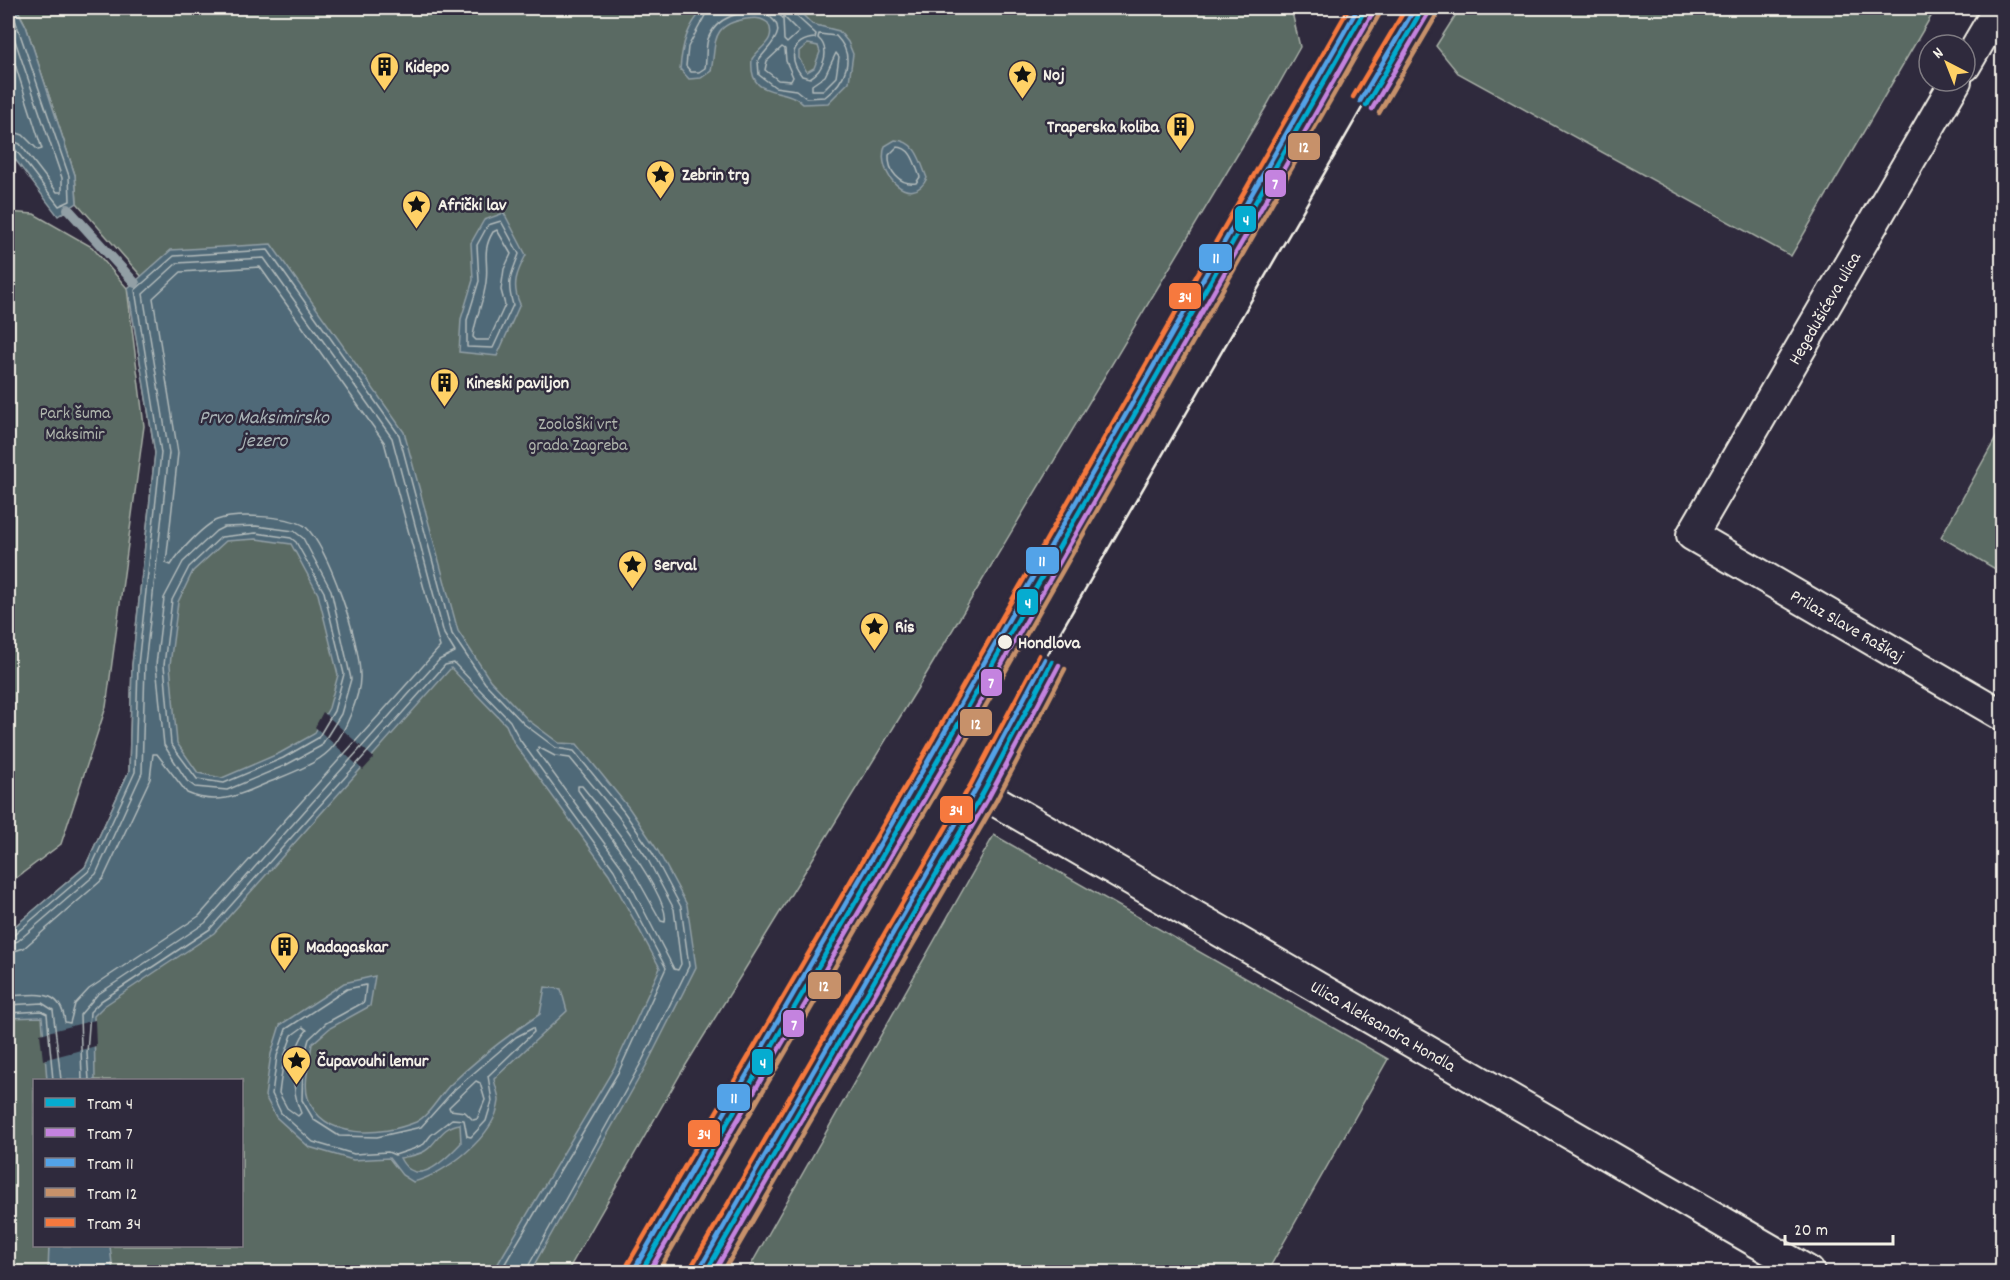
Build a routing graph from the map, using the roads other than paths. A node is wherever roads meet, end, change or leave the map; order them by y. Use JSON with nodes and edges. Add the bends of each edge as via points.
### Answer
{"nodes":[{"id":1,"x":1368,"y":8,"type":"edge"},
{"id":2,"x":1399,"y":8,"type":"edge"},
{"id":3,"x":1999,"y":8,"type":"edge"},
{"id":4,"x":1977,"y":46,"type":"edge"},
{"id":5,"x":1372,"y":56,"type":"junction"},
{"id":6,"x":1949,"y":93,"type":"edge"},
{"id":7,"x":1692,"y":535,"type":"joint"},
{"id":8,"x":2002,"y":715,"type":"edge"},
{"id":9,"x":956,"y":778,"type":"junction"},
{"id":10,"x":672,"y":1272,"type":"edge"},
{"id":11,"x":1809,"y":1272,"type":"edge"}],
"edges":[{"from":1,"to":5,"type":"street"},
{"from":2,"to":5,"type":"main road"},
{"from":3,"to":4,"type":"street"},
{"from":5,"to":9,"type":"main road"},
{"from":6,"to":7,"type":"street","name":"Hegedušićeva ulica"},
{"from":7,"to":8,"type":"street","name":"Prilaz Slave Raškaj"},
{"from":9,"to":10,"type":"main road"},
{"from":9,"to":11,"type":"street","name":"Ulica Aleksandra Hondla"}]}
